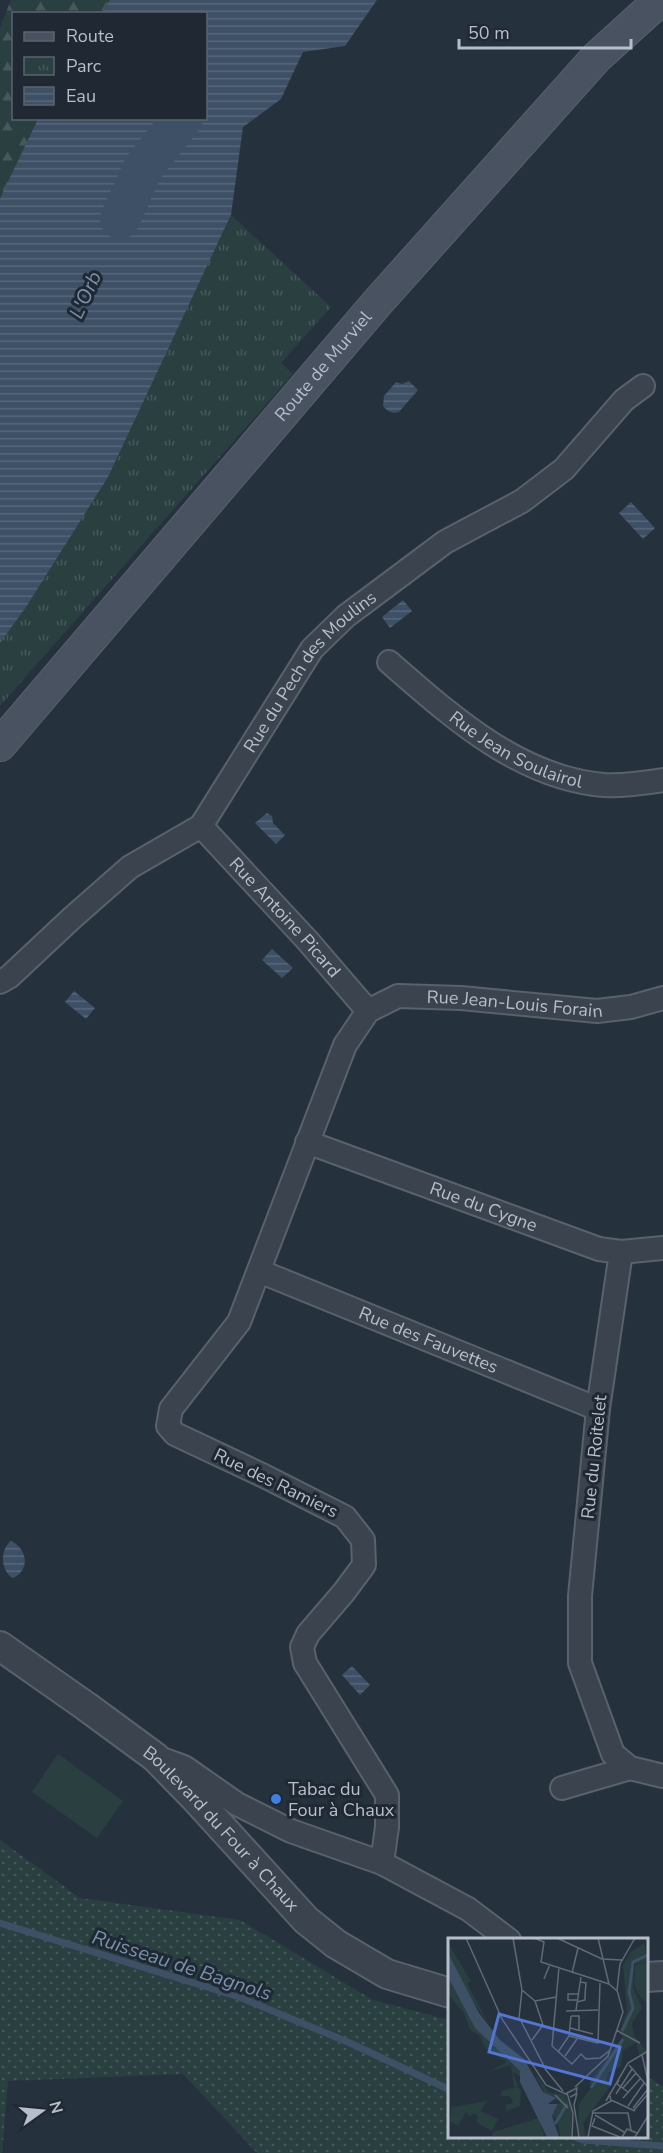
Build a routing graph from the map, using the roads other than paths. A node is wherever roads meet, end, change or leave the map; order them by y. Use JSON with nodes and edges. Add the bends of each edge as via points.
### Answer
{"nodes":[{"id":1,"x":660,"y":0,"type":"edge"},
{"id":2,"x":643,"y":386,"type":"dead end"},
{"id":3,"x":389,"y":662,"type":"dead end"},
{"id":4,"x":0,"y":745,"type":"edge"},
{"id":5,"x":663,"y":780,"type":"edge"},
{"id":6,"x":201,"y":826,"type":"junction"},
{"id":7,"x":0,"y":982,"type":"edge"},
{"id":8,"x":663,"y":998,"type":"edge"},
{"id":9,"x":368,"y":1011,"type":"junction"},
{"id":10,"x":307,"y":1142,"type":"junction"},
{"id":11,"x":663,"y":1248,"type":"edge"},
{"id":12,"x":621,"y":1252,"type":"junction"},
{"id":13,"x":259,"y":1271,"type":"junction"},
{"id":14,"x":598,"y":1409,"type":"junction"},
{"id":15,"x":0,"y":1646,"type":"edge"},
{"id":16,"x":155,"y":1757,"type":"junction"},
{"id":17,"x":630,"y":1768,"type":"junction"},
{"id":18,"x":663,"y":1776,"type":"edge"},
{"id":19,"x":562,"y":1788,"type":"dead end"},
{"id":20,"x":382,"y":1863,"type":"junction"},
{"id":21,"x":506,"y":1938,"type":"edge"},
{"id":22,"x":663,"y":1976,"type":"edge"},
{"id":23,"x":648,"y":1977,"type":"edge"},
{"id":24,"x":448,"y":1992,"type":"edge"}],
"edges":[{"from":1,"to":4,"type":"main road","name":"Route de Murviel","via":[[596,58],[377,303]]},
{"from":2,"to":6,"type":"street","name":"Rue du Pech des Moulins","via":[[624,400],[564,469],[522,501],[445,542],[327,632],[312,649]]},
{"from":3,"to":5,"type":"street","name":"Rue Jean Soulairol","via":[[452,715],[525,763],[576,781],[605,785]]},
{"from":6,"to":7,"type":"street","name":"Rue du Pech des Moulins","via":[[130,867]]},
{"from":6,"to":9,"type":"street","name":"Rue Antoine Picard"},
{"from":8,"to":9,"type":"street","name":"Rue Jean-Louis Forain","via":[[597,1011],[398,996]]},
{"from":9,"to":10,"type":"street","name":"Rue des Ramiers","via":[[345,1045]]},
{"from":10,"to":12,"type":"street","name":"Rue du Cygne","via":[[599,1249]]},
{"from":10,"to":13,"type":"street","name":"Rue des Ramiers"},
{"from":11,"to":12,"type":"street","name":"Rue du Cygne"},
{"from":12,"to":14,"type":"street","name":"Rue du Roitelet"},
{"from":13,"to":14,"type":"street","name":"Rue des Fauvettes"},
{"from":13,"to":20,"type":"street","name":"Rue des Ramiers","via":[[239,1322],[171,1409],[168,1426],[175,1434],[345,1517],[363,1540],[364,1565],[308,1634],[302,1647],[305,1663],[387,1795]]},
{"from":14,"to":17,"type":"street","name":"Rue du Roitelet","via":[[580,1596],[580,1663],[613,1754]]},
{"from":15,"to":16,"type":"street","name":"Boulevard du Four à Chaux"},
{"from":16,"to":20,"type":"street","via":[[184,1767],[237,1803],[291,1831]]},
{"from":16,"to":24,"type":"street","name":"Boulevard du Four à Chaux","via":[[306,1920],[336,1944],[387,1974]]},
{"from":17,"to":18,"type":"street"},
{"from":17,"to":19,"type":"street"},
{"from":20,"to":21,"type":"street","via":[[468,1909]]},
{"from":22,"to":23,"type":"street"}]}
